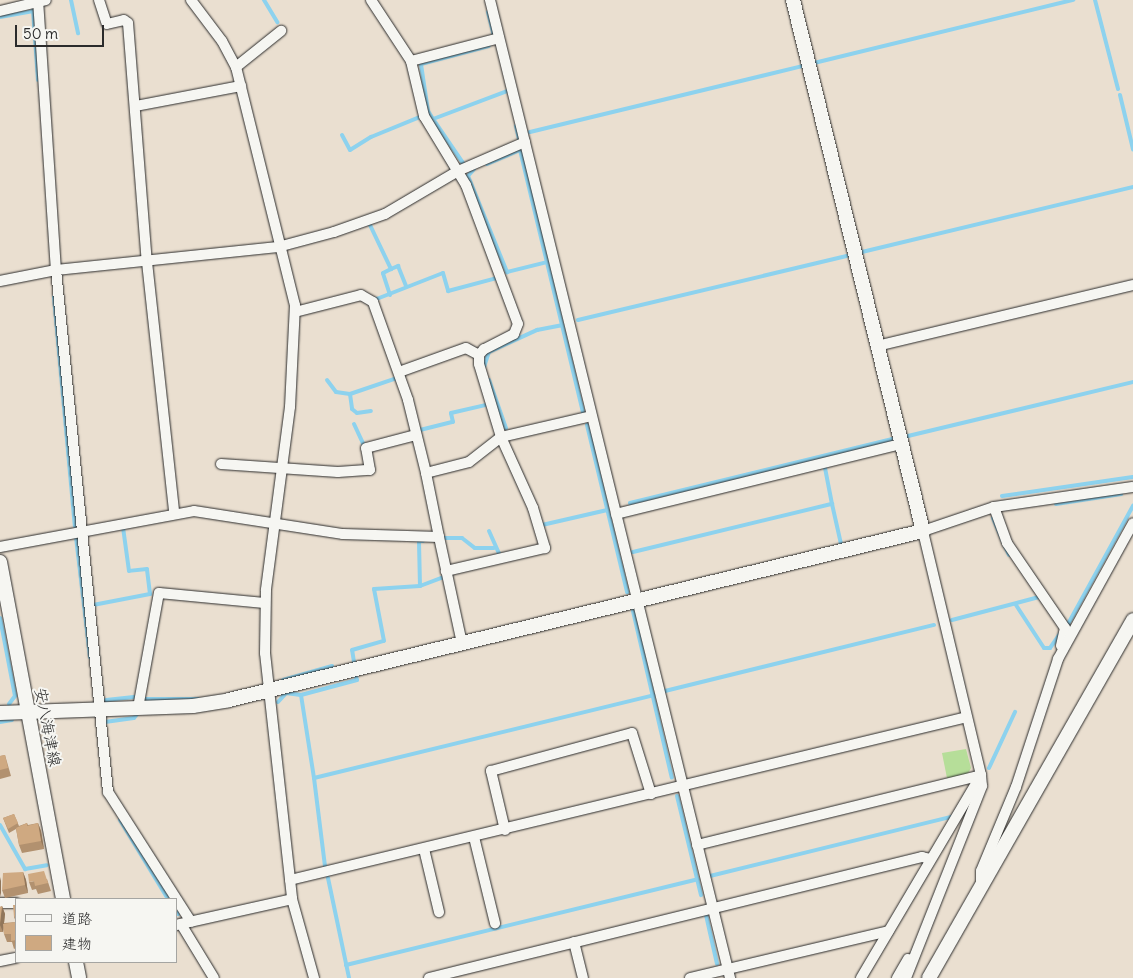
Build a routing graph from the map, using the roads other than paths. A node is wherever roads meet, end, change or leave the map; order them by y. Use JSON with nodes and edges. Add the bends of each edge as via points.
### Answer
{"nodes":[{"id":1,"x":99,"y":0,"type":"edge"},
{"id":2,"x":191,"y":0,"type":"edge"},
{"id":3,"x":371,"y":0,"type":"edge"},
{"id":4,"x":490,"y":0,"type":"edge"},
{"id":5,"x":793,"y":0,"type":"edge"},
{"id":6,"x":40,"y":1,"type":"edge"},
{"id":7,"x":0,"y":11,"type":"edge"},
{"id":8,"x":281,"y":31,"type":"dead end"},
{"id":9,"x":499,"y":38,"type":"junction"},
{"id":10,"x":411,"y":61,"type":"junction"},
{"id":11,"x":236,"y":67,"type":"junction"},
{"id":12,"x":241,"y":86,"type":"junction"},
{"id":13,"x":136,"y":106,"type":"junction"},
{"id":14,"x":525,"y":142,"type":"junction"},
{"id":15,"x":458,"y":171,"type":"junction"},
{"id":16,"x":278,"y":247,"type":"junction"},
{"id":17,"x":147,"y":262,"type":"junction"},
{"id":18,"x":56,"y":270,"type":"junction"},
{"id":19,"x":0,"y":281,"type":"edge"},
{"id":20,"x":1133,"y":285,"type":"edge"},
{"id":21,"x":295,"y":312,"type":"junction"},
{"id":22,"x":877,"y":346,"type":"junction"},
{"id":23,"x":480,"y":355,"type":"junction"},
{"id":24,"x":399,"y":372,"type":"junction"},
{"id":25,"x":591,"y":416,"type":"junction"},
{"id":26,"x":416,"y":435,"type":"junction"},
{"id":27,"x":501,"y":437,"type":"junction"},
{"id":28,"x":901,"y":444,"type":"junction"},
{"id":29,"x":221,"y":464,"type":"dead end"},
{"id":30,"x":283,"y":467,"type":"junction"},
{"id":31,"x":426,"y":473,"type":"junction"},
{"id":32,"x":1133,"y":486,"type":"edge"},
{"id":33,"x":994,"y":507,"type":"junction"},
{"id":34,"x":174,"y":512,"type":"junction"},
{"id":35,"x":616,"y":514,"type":"junction"},
{"id":36,"x":276,"y":523,"type":"junction"},
{"id":37,"x":1133,"y":523,"type":"edge"},
{"id":38,"x":923,"y":530,"type":"junction"},
{"id":39,"x":80,"y":531,"type":"junction"},
{"id":40,"x":439,"y":537,"type":"junction"},
{"id":41,"x":0,"y":547,"type":"edge"},
{"id":42,"x":0,"y":562,"type":"edge"},
{"id":43,"x":446,"y":571,"type":"junction"},
{"id":44,"x":637,"y":600,"type":"junction"},
{"id":45,"x":265,"y":603,"type":"junction"},
{"id":46,"x":1133,"y":620,"type":"edge"},
{"id":47,"x":462,"y":643,"type":"junction"},
{"id":48,"x":1058,"y":660,"type":"junction"},
{"id":49,"x":270,"y":690,"type":"junction"},
{"id":50,"x":138,"y":708,"type":"junction"},
{"id":51,"x":101,"y":709,"type":"junction"},
{"id":52,"x":0,"y":713,"type":"edge"},
{"id":53,"x":28,"y":713,"type":"junction"},
{"id":54,"x":967,"y":717,"type":"junction"},
{"id":55,"x":981,"y":775,"type":"junction"},
{"id":56,"x":683,"y":786,"type":"junction"},
{"id":57,"x":651,"y":794,"type":"junction"},
{"id":58,"x":505,"y":830,"type":"junction"},
{"id":59,"x":474,"y":837,"type":"junction"},
{"id":60,"x":697,"y":846,"type":"junction"},
{"id":61,"x":424,"y":849,"type":"junction"},
{"id":62,"x":930,"y":860,"type":"junction"},
{"id":63,"x":290,"y":880,"type":"junction"},
{"id":64,"x":981,"y":889,"type":"junction"},
{"id":65,"x":61,"y":898,"type":"edge"},
{"id":66,"x":168,"y":898,"type":"edge"},
{"id":67,"x":292,"y":899,"type":"junction"},
{"id":68,"x":0,"y":903,"type":"edge"},
{"id":69,"x":15,"y":904,"type":"edge"},
{"id":70,"x":713,"y":908,"type":"junction"},
{"id":71,"x":439,"y":912,"type":"dead end"},
{"id":72,"x":495,"y":923,"type":"dead end"},
{"id":73,"x":183,"y":924,"type":"edge"},
{"id":74,"x":889,"y":932,"type":"junction"},
{"id":75,"x":574,"y":942,"type":"junction"},
{"id":76,"x":919,"y":948,"type":"junction"},
{"id":77,"x":15,"y":958,"type":"edge"},
{"id":78,"x":0,"y":961,"type":"edge"},
{"id":79,"x":76,"y":963,"type":"edge"},
{"id":80,"x":729,"y":973,"type":"edge"},
{"id":81,"x":440,"y":977,"type":"edge"},
{"id":82,"x":79,"y":978,"type":"edge"},
{"id":83,"x":214,"y":978,"type":"edge"},
{"id":84,"x":314,"y":978,"type":"edge"},
{"id":85,"x":429,"y":978,"type":"edge"},
{"id":86,"x":583,"y":978,"type":"edge"},
{"id":87,"x":690,"y":978,"type":"edge"},
{"id":88,"x":862,"y":978,"type":"edge"},
{"id":89,"x":897,"y":978,"type":"edge"},
{"id":90,"x":906,"y":978,"type":"edge"},
{"id":91,"x":929,"y":978,"type":"edge"}],
"edges":[{"from":1,"to":13,"type":"street","via":[[107,24],[124,20],[128,23]]},
{"from":2,"to":11,"type":"street","via":[[222,41]]},
{"from":3,"to":10,"type":"street"},
{"from":4,"to":9,"type":"street"},
{"from":5,"to":22,"type":"street"},
{"from":6,"to":7,"type":"street"},
{"from":6,"to":18,"type":"street"},
{"from":8,"to":11,"type":"street"},
{"from":9,"to":10,"type":"street"},
{"from":9,"to":14,"type":"street"},
{"from":10,"to":15,"type":"street","via":[[424,116]]},
{"from":11,"to":12,"type":"street"},
{"from":12,"to":13,"type":"street"},
{"from":12,"to":16,"type":"street"},
{"from":13,"to":17,"type":"street"},
{"from":14,"to":15,"type":"street"},
{"from":14,"to":25,"type":"street"},
{"from":15,"to":16,"type":"street","via":[[385,214]]},
{"from":15,"to":23,"type":"street","via":[[518,324],[514,334]]},
{"from":16,"to":17,"type":"street"},
{"from":16,"to":21,"type":"street"},
{"from":17,"to":18,"type":"street"},
{"from":17,"to":34,"type":"street"},
{"from":18,"to":19,"type":"street"},
{"from":18,"to":39,"type":"street"},
{"from":20,"to":22,"type":"street"},
{"from":21,"to":24,"type":"street","via":[[361,295],[373,302]]},
{"from":21,"to":30,"type":"street","via":[[295,354]]},
{"from":22,"to":28,"type":"street"},
{"from":23,"to":24,"type":"street","via":[[466,348]]},
{"from":23,"to":27,"type":"street","via":[[479,364]]},
{"from":24,"to":26,"type":"street"},
{"from":25,"to":27,"type":"street"},
{"from":25,"to":35,"type":"street"},
{"from":26,"to":30,"type":"street","via":[[366,448],[370,470],[338,472]]},
{"from":26,"to":31,"type":"street"},
{"from":27,"to":31,"type":"street","via":[[469,462]]},
{"from":27,"to":43,"type":"street","via":[[533,508],[545,548]]},
{"from":28,"to":35,"type":"street"},
{"from":28,"to":38,"type":"street"},
{"from":29,"to":30,"type":"street"},
{"from":30,"to":36,"type":"street"},
{"from":31,"to":40,"type":"street"},
{"from":32,"to":33,"type":"street"},
{"from":33,"to":38,"type":"street"},
{"from":33,"to":48,"type":"street","via":[[1007,543],[1065,628]]},
{"from":34,"to":36,"type":"street","via":[[194,511]]},
{"from":34,"to":39,"type":"street"},
{"from":35,"to":44,"type":"street"},
{"from":36,"to":40,"type":"street","via":[[343,534]]},
{"from":36,"to":45,"type":"street"},
{"from":37,"to":48,"type":"street"},
{"from":38,"to":44,"type":"street"},
{"from":38,"to":54,"type":"street"},
{"from":39,"to":41,"type":"street"},
{"from":39,"to":51,"type":"street"},
{"from":40,"to":43,"type":"street"},
{"from":42,"to":53,"type":"street","name":"安八海津線"},
{"from":43,"to":47,"type":"street"},
{"from":44,"to":47,"type":"street"},
{"from":44,"to":56,"type":"street"},
{"from":45,"to":49,"type":"street","via":[[265,652]]},
{"from":45,"to":50,"type":"street","via":[[159,593]]},
{"from":46,"to":64,"type":"street"},
{"from":47,"to":49,"type":"street"},
{"from":48,"to":64,"type":"street","via":[[1016,787],[980,871]]},
{"from":49,"to":50,"type":"street","via":[[193,706]]},
{"from":49,"to":63,"type":"street"},
{"from":50,"to":51,"type":"street"},
{"from":51,"to":53,"type":"street"},
{"from":51,"to":66,"type":"street","via":[[108,792]]},
{"from":52,"to":53,"type":"street"},
{"from":53,"to":65,"type":"street","name":"安八海津線"},
{"from":54,"to":55,"type":"street"},
{"from":54,"to":56,"type":"street"},
{"from":55,"to":60,"type":"street"},
{"from":55,"to":62,"type":"street"},
{"from":55,"to":76,"type":"street","via":[[982,786]]},
{"from":56,"to":57,"type":"street"},
{"from":56,"to":60,"type":"street"},
{"from":57,"to":58,"type":"street"},
{"from":57,"to":58,"type":"street","via":[[632,733],[491,770]]},
{"from":58,"to":59,"type":"street"},
{"from":59,"to":61,"type":"street"},
{"from":59,"to":72,"type":"street"},
{"from":60,"to":70,"type":"street"},
{"from":61,"to":63,"type":"street"},
{"from":61,"to":71,"type":"street"},
{"from":62,"to":70,"type":"street","via":[[922,857]]},
{"from":62,"to":74,"type":"street"},
{"from":63,"to":67,"type":"street"},
{"from":64,"to":91,"type":"street"},
{"from":67,"to":73,"type":"street"},
{"from":67,"to":84,"type":"street"},
{"from":68,"to":69,"type":"street"},
{"from":70,"to":75,"type":"street"},
{"from":70,"to":80,"type":"street"},
{"from":73,"to":83,"type":"street"},
{"from":74,"to":80,"type":"street"},
{"from":74,"to":88,"type":"street"},
{"from":75,"to":81,"type":"street"},
{"from":75,"to":86,"type":"street"},
{"from":76,"to":89,"type":"street","via":[[912,952]]},
{"from":76,"to":90,"type":"street"},
{"from":77,"to":78,"type":"street"},
{"from":79,"to":82,"type":"street"},
{"from":80,"to":87,"type":"street"},
{"from":81,"to":85,"type":"street"}]}
